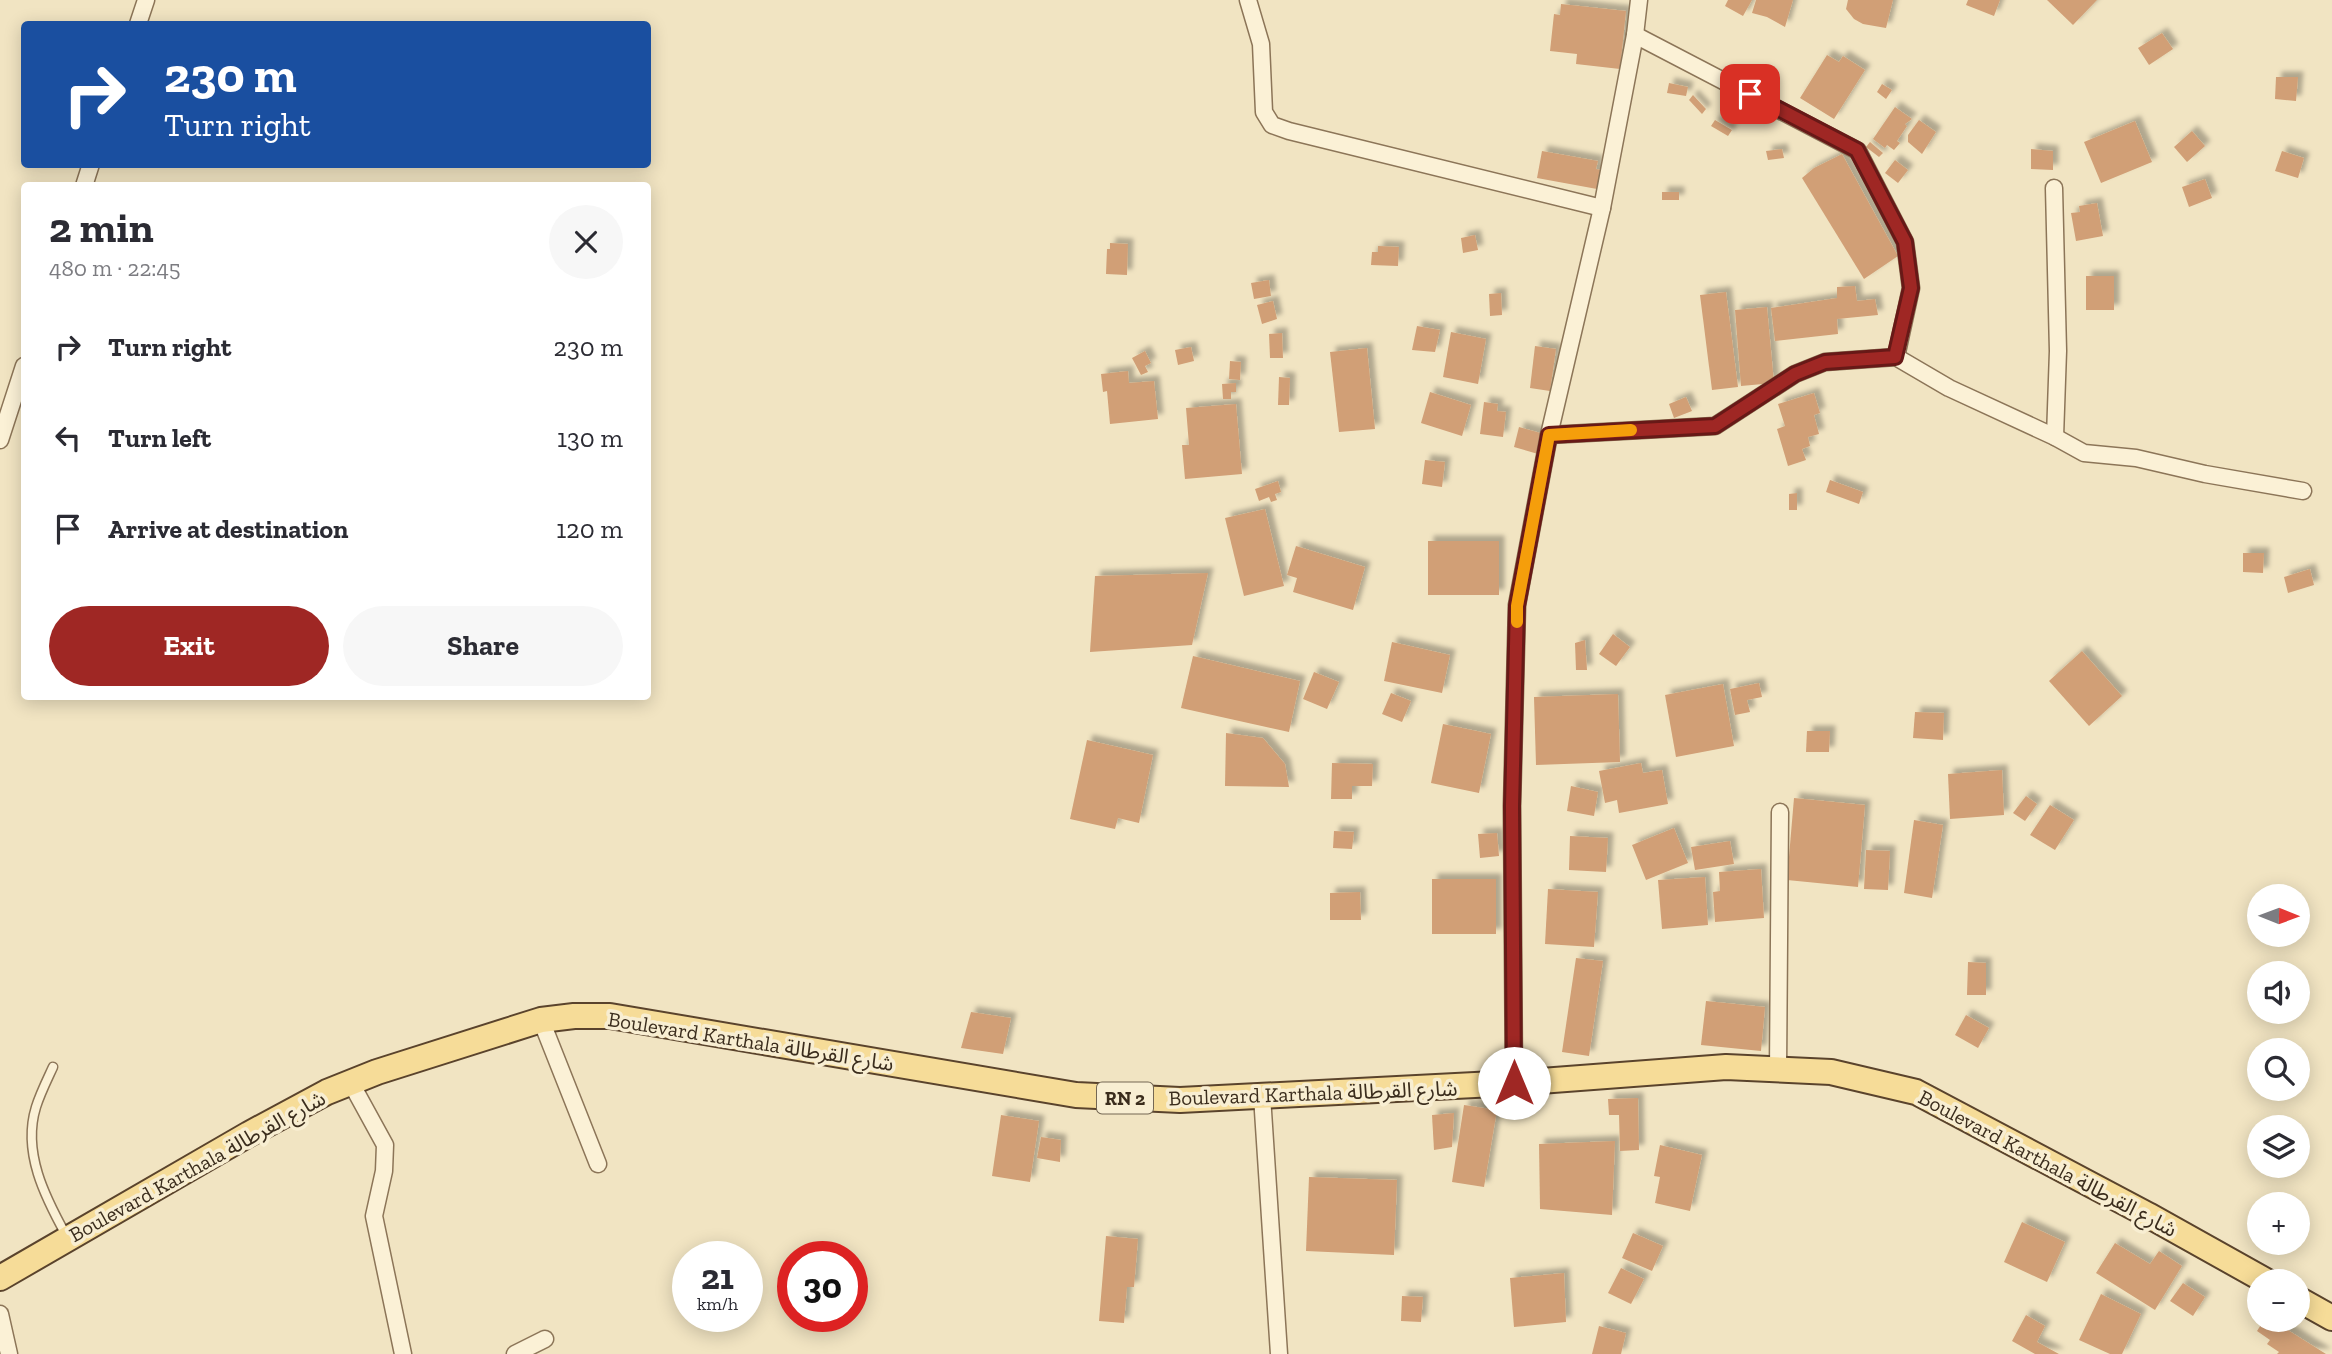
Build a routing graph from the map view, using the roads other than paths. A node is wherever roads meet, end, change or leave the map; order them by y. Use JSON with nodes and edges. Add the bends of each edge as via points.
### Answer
{"nodes":[{"id":1,"x":146,"y":0,"type":"edge"},
{"id":2,"x":1248,"y":0,"type":"edge"},
{"id":3,"x":1639,"y":0,"type":"edge"},
{"id":4,"x":139,"y":21,"type":"edge"},
{"id":5,"x":1635,"y":35,"type":"junction"},
{"id":6,"x":2054,"y":188,"type":"dead end"},
{"id":7,"x":1602,"y":208,"type":"junction"},
{"id":8,"x":1895,"y":357,"type":"junction"},
{"id":9,"x":21,"y":375,"type":"edge"},
{"id":10,"x":1549,"y":435,"type":"junction"},
{"id":11,"x":2055,"y":437,"type":"junction"},
{"id":12,"x":0,"y":440,"type":"edge"},
{"id":13,"x":2303,"y":491,"type":"dead end"},
{"id":14,"x":1780,"y":813,"type":"dead end"},
{"id":15,"x":541,"y":1020,"type":"junction"},
{"id":16,"x":52,"y":1067,"type":"dead end"},
{"id":17,"x":1778,"y":1070,"type":"junction"},
{"id":18,"x":351,"y":1083,"type":"junction"},
{"id":19,"x":1514,"y":1083,"type":"junction"},
{"id":20,"x":1262,"y":1096,"type":"junction"},
{"id":21,"x":598,"y":1164,"type":"dead end"},
{"id":22,"x":68,"y":1239,"type":"junction"},
{"id":23,"x":2247,"y":1270,"type":"edge"},
{"id":24,"x":0,"y":1278,"type":"edge"},
{"id":25,"x":2310,"y":1306,"type":"edge"},
{"id":26,"x":0,"y":1314,"type":"edge"},
{"id":27,"x":2332,"y":1318,"type":"edge"},
{"id":28,"x":545,"y":1339,"type":"dead end"},
{"id":29,"x":9,"y":1354,"type":"edge"},
{"id":30,"x":403,"y":1354,"type":"edge"},
{"id":31,"x":515,"y":1354,"type":"edge"},
{"id":32,"x":1279,"y":1354,"type":"edge"}],
"edges":[{"from":1,"to":4,"type":"street"},
{"from":2,"to":7,"type":"street","via":[[1261,44],[1264,112],[1272,125]]},
{"from":3,"to":5,"type":"street"},
{"from":5,"to":7,"type":"street"},
{"from":5,"to":8,"type":"street","via":[[1857,150],[1905,242],[1911,288]]},
{"from":6,"to":11,"type":"street"},
{"from":7,"to":10,"type":"street"},
{"from":8,"to":10,"type":"street","via":[[1825,362],[1795,374],[1715,426]]},
{"from":8,"to":11,"type":"street","via":[[1949,388]]},
{"from":9,"to":12,"type":"street"},
{"from":10,"to":19,"type":"street","via":[[1517,606],[1512,806]]},
{"from":11,"to":13,"type":"street","via":[[2084,453],[2136,458]]},
{"from":14,"to":17,"type":"street"},
{"from":15,"to":18,"type":"main road","name":"Boulevard Karthala شارع القرطالة","number":"RN 2"},
{"from":15,"to":20,"type":"main road","name":"Boulevard Karthala شارع القرطالة","number":"RN 2","via":[[610,1016],[1076,1095],[1180,1100]]},
{"from":15,"to":21,"type":"street"},
{"from":16,"to":22,"type":"lane","via":[[35,1109],[31,1142],[43,1194]]},
{"from":17,"to":19,"type":"main road","name":"Boulevard Karthala شارع القرطالة","number":"RN 2","via":[[1726,1068]]},
{"from":17,"to":23,"type":"main road","name":"Boulevard Karthala شارع القرطالة","number":"RN 2","via":[[1831,1072],[1916,1092]]},
{"from":18,"to":22,"type":"main road","name":"Boulevard Karthala شارع القرطالة","number":"RN 2","via":[[249,1134]]},
{"from":18,"to":30,"type":"street","via":[[384,1145],[384,1171],[374,1216]]},
{"from":19,"to":20,"type":"main road","name":"Boulevard Karthala شارع القرطالة","number":"RN 2"},
{"from":20,"to":32,"type":"street"},
{"from":22,"to":24,"type":"main road","name":"Boulevard Karthala شارع القرطالة","number":"RN 2"},
{"from":25,"to":27,"type":"main road"},
{"from":26,"to":29,"type":"street"},
{"from":28,"to":31,"type":"street"}]}
